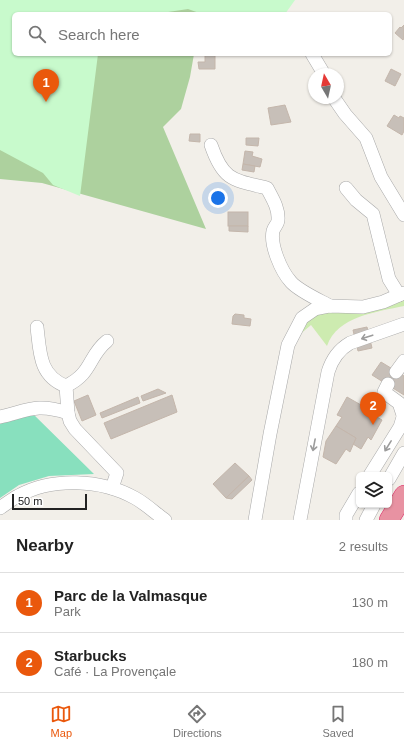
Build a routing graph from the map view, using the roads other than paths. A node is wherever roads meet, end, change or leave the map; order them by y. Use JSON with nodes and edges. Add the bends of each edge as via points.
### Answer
{"nodes":[{"id":1,"x":313,"y":56,"type":"edge"},
{"id":2,"x":320,"y":68,"type":"edge"},
{"id":3,"x":338,"y":104,"type":"edge"},
{"id":4,"x":211,"y":145,"type":"dead end"},
{"id":5,"x":346,"y":188,"type":"dead end"},
{"id":6,"x":404,"y":215,"type":"edge"},
{"id":7,"x":401,"y":294,"type":"edge"},
{"id":8,"x":330,"y":306,"type":"junction"},
{"id":9,"x":404,"y":324,"type":"edge"},
{"id":10,"x":37,"y":327,"type":"dead end"},
{"id":11,"x":107,"y":341,"type":"dead end"},
{"id":12,"x":388,"y":384,"type":"dead end"},
{"id":13,"x":66,"y":386,"type":"junction"},
{"id":14,"x":68,"y":413,"type":"junction"},
{"id":15,"x":404,"y":415,"type":"edge"},
{"id":16,"x":0,"y":417,"type":"edge"},
{"id":17,"x":404,"y":453,"type":"edge"},
{"id":18,"x":372,"y":472,"type":"edge"},
{"id":19,"x":392,"y":474,"type":"edge"},
{"id":20,"x":112,"y":488,"type":"junction"},
{"id":21,"x":404,"y":495,"type":"edge"},
{"id":22,"x":356,"y":497,"type":"edge"},
{"id":23,"x":0,"y":508,"type":"edge"},
{"id":24,"x":372,"y":508,"type":"edge"},
{"id":25,"x":165,"y":520,"type":"edge"},
{"id":26,"x":255,"y":520,"type":"edge"},
{"id":27,"x":300,"y":520,"type":"edge"},
{"id":28,"x":346,"y":520,"type":"edge"},
{"id":29,"x":366,"y":520,"type":"edge"},
{"id":30,"x":389,"y":520,"type":"edge"}],
"edges":[{"from":1,"to":2,"type":"street"},
{"from":3,"to":6,"type":"street","via":[[366,138],[381,177]]},
{"from":4,"to":8,"type":"street","via":[[217,164],[229,177],[267,188],[276,205],[278,221],[273,230],[276,256],[291,282]]},
{"from":5,"to":7,"type":"street","via":[[373,214],[389,279]]},
{"from":7,"to":8,"type":"street","via":[[364,307]]},
{"from":8,"to":26,"type":"street","via":[[315,309],[302,318],[288,345]]},
{"from":9,"to":27,"type":"street","one_way":true,"via":[[350,343],[335,356],[328,372]]},
{"from":10,"to":13,"type":"street","via":[[44,368],[50,377]]},
{"from":11,"to":13,"type":"street","via":[[101,346],[85,374],[78,381]]},
{"from":12,"to":15,"type":"street","via":[[384,392],[402,406]]},
{"from":13,"to":14,"type":"street"},
{"from":14,"to":16,"type":"street","via":[[41,407]]},
{"from":14,"to":20,"type":"street","via":[[75,429],[117,473]]},
{"from":15,"to":18,"type":"street","one_way":true,"via":[[400,427]]},
{"from":17,"to":19,"type":"street"},
{"from":20,"to":23,"type":"street","via":[[75,482],[44,486],[18,495]]},
{"from":20,"to":25,"type":"street","via":[[136,498]]},
{"from":21,"to":30,"type":"highway"},
{"from":22,"to":28,"type":"street","via":[[346,515]]},
{"from":24,"to":29,"type":"street"}]}
